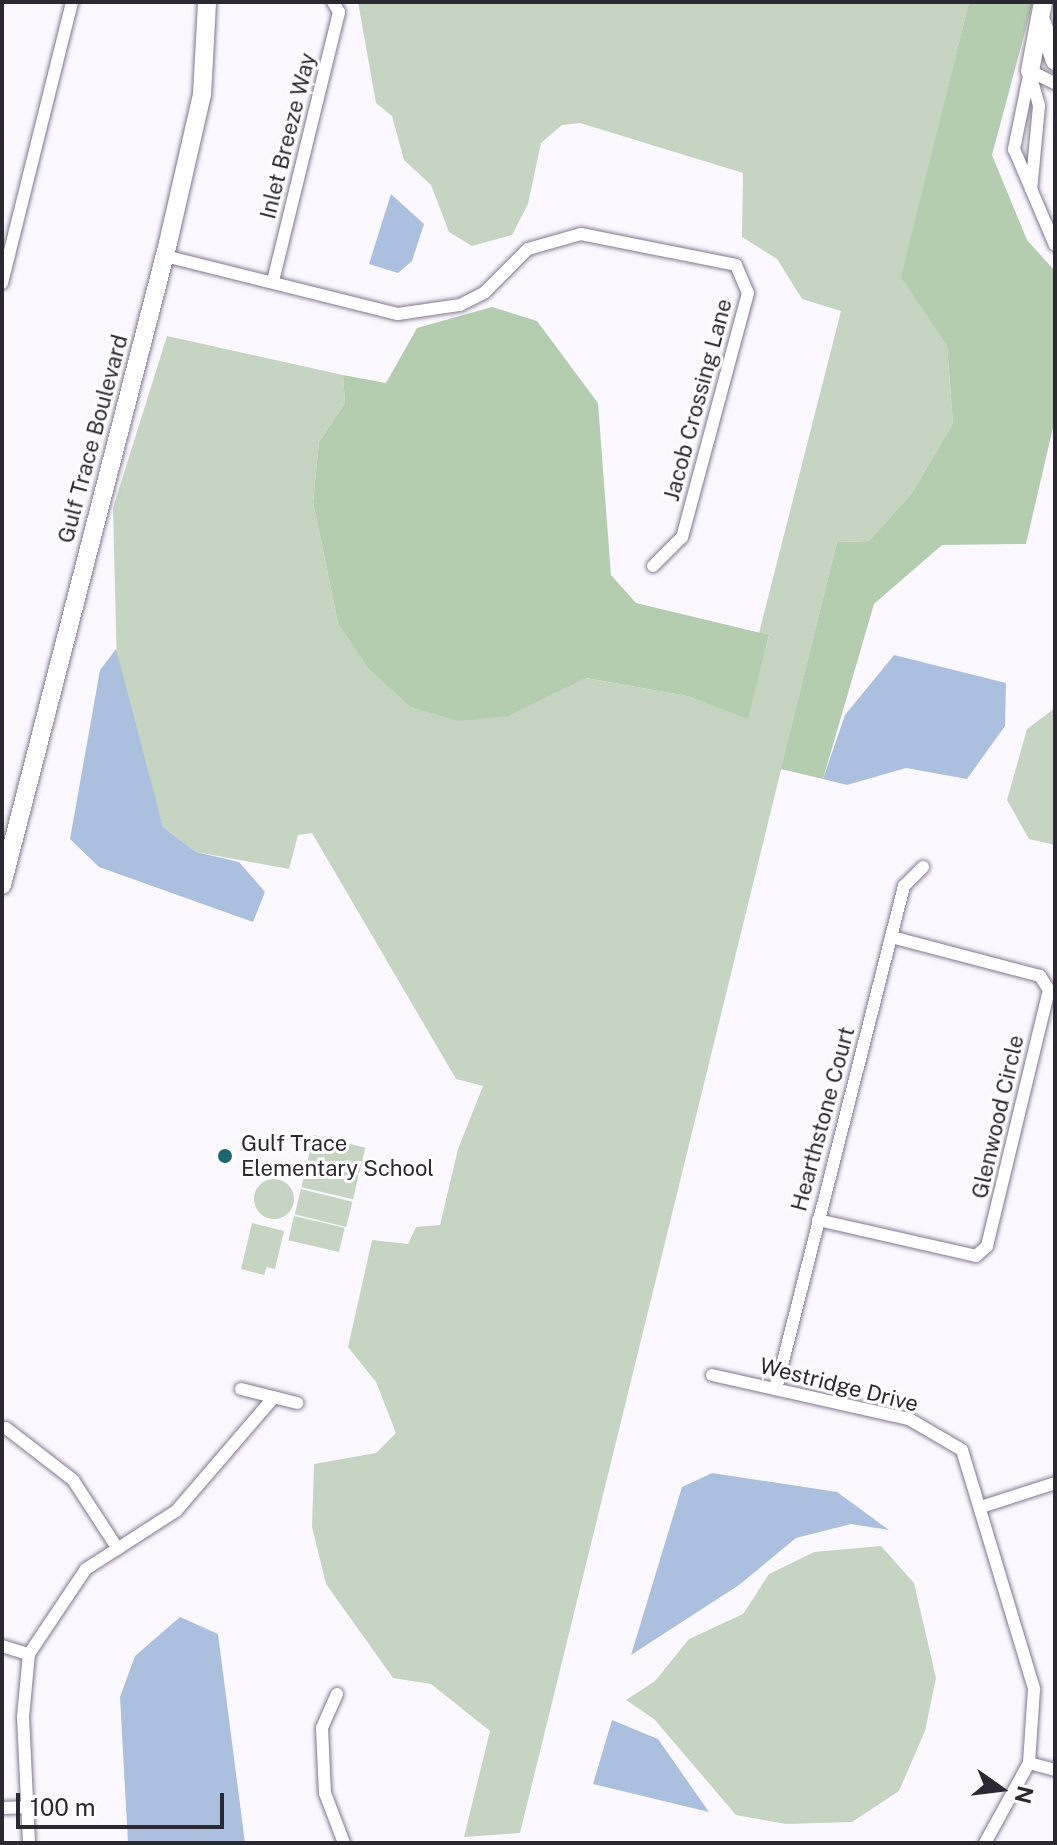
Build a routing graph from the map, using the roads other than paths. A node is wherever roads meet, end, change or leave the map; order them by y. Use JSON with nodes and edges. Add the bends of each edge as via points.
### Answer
{"nodes":[{"id":1,"x":72,"y":2,"type":"edge"},
{"id":2,"x":207,"y":2,"type":"edge"},
{"id":3,"x":333,"y":2,"type":"edge"},
{"id":4,"x":1042,"y":5,"type":"edge"},
{"id":5,"x":1055,"y":61,"type":"edge"},
{"id":6,"x":1030,"y":71,"type":"junction"},
{"id":7,"x":1055,"y":85,"type":"edge"},
{"id":8,"x":1039,"y":106,"type":"junction"},
{"id":9,"x":1031,"y":190,"type":"junction"},
{"id":10,"x":1055,"y":245,"type":"edge"},
{"id":11,"x":165,"y":256,"type":"junction"},
{"id":12,"x":273,"y":281,"type":"junction"},
{"id":13,"x":2,"y":283,"type":"edge"},
{"id":14,"x":653,"y":566,"type":"dead end"},
{"id":15,"x":923,"y":867,"type":"dead end"},
{"id":16,"x":2,"y":885,"type":"edge"},
{"id":17,"x":891,"y":937,"type":"junction"},
{"id":18,"x":818,"y":1220,"type":"junction"},
{"id":19,"x":712,"y":1375,"type":"dead end"},
{"id":20,"x":241,"y":1389,"type":"dead end"},
{"id":21,"x":776,"y":1389,"type":"junction"},
{"id":22,"x":274,"y":1397,"type":"junction"},
{"id":23,"x":297,"y":1403,"type":"dead end"},
{"id":24,"x":6,"y":1428,"type":"dead end"},
{"id":25,"x":1055,"y":1483,"type":"edge"},
{"id":26,"x":984,"y":1506,"type":"junction"},
{"id":27,"x":118,"y":1549,"type":"junction"},
{"id":28,"x":2,"y":1646,"type":"edge"},
{"id":29,"x":29,"y":1654,"type":"junction"},
{"id":30,"x":337,"y":1694,"type":"dead end"},
{"id":31,"x":1029,"y":1763,"type":"junction"},
{"id":32,"x":1055,"y":1770,"type":"edge"},
{"id":33,"x":25,"y":1807,"type":"junction"},
{"id":34,"x":2,"y":1808,"type":"edge"},
{"id":35,"x":29,"y":1843,"type":"edge"},
{"id":36,"x":344,"y":1843,"type":"edge"},
{"id":37,"x":985,"y":1843,"type":"edge"}],
"edges":[{"from":1,"to":13,"type":"street"},
{"from":2,"to":11,"type":"street","name":"Gulf Trace Boulevard","via":[[202,95]]},
{"from":3,"to":12,"type":"street","name":"Inlet Breeze Way","via":[[339,12]]},
{"from":4,"to":5,"type":"street"},
{"from":4,"to":6,"type":"street"},
{"from":6,"to":7,"type":"street"},
{"from":6,"to":8,"type":"street"},
{"from":6,"to":9,"type":"street","via":[[1013,137]]},
{"from":7,"to":8,"type":"street"},
{"from":8,"to":9,"type":"street"},
{"from":9,"to":10,"type":"street"},
{"from":11,"to":12,"type":"street","name":"Jacob Crossing Lane"},
{"from":11,"to":16,"type":"street","name":"Gulf Trace Boulevard"},
{"from":12,"to":14,"type":"street","name":"Jacob Crossing Lane","via":[[398,314],[460,305],[485,292],[528,249],[581,234],[736,265],[748,293],[687,522],[672,553]]},
{"from":15,"to":17,"type":"street","name":"Hearthstone Court","via":[[904,886]]},
{"from":17,"to":18,"type":"street","name":"Hearthstone Court"},
{"from":17,"to":18,"type":"street","name":"Glenwood Circle","via":[[1040,976],[1049,990],[987,1246],[976,1256]]},
{"from":18,"to":21,"type":"street","name":"Hearthstone Court"},
{"from":19,"to":21,"type":"street","name":"Westridge Drive"},
{"from":20,"to":22,"type":"street"},
{"from":21,"to":26,"type":"street","name":"Westridge Drive","via":[[909,1419],[962,1450]]},
{"from":22,"to":23,"type":"street"},
{"from":22,"to":27,"type":"street","via":[[176,1511]]},
{"from":24,"to":27,"type":"street","via":[[73,1480]]},
{"from":25,"to":26,"type":"street"},
{"from":26,"to":31,"type":"street","name":"Westridge Drive","via":[[1034,1689]]},
{"from":27,"to":29,"type":"street","via":[[86,1569]]},
{"from":28,"to":29,"type":"street"},
{"from":29,"to":33,"type":"street"},
{"from":30,"to":36,"type":"street","via":[[322,1741],[325,1793]]},
{"from":31,"to":32,"type":"street"},
{"from":31,"to":37,"type":"street"},
{"from":33,"to":34,"type":"street"},
{"from":33,"to":35,"type":"street"}]}
